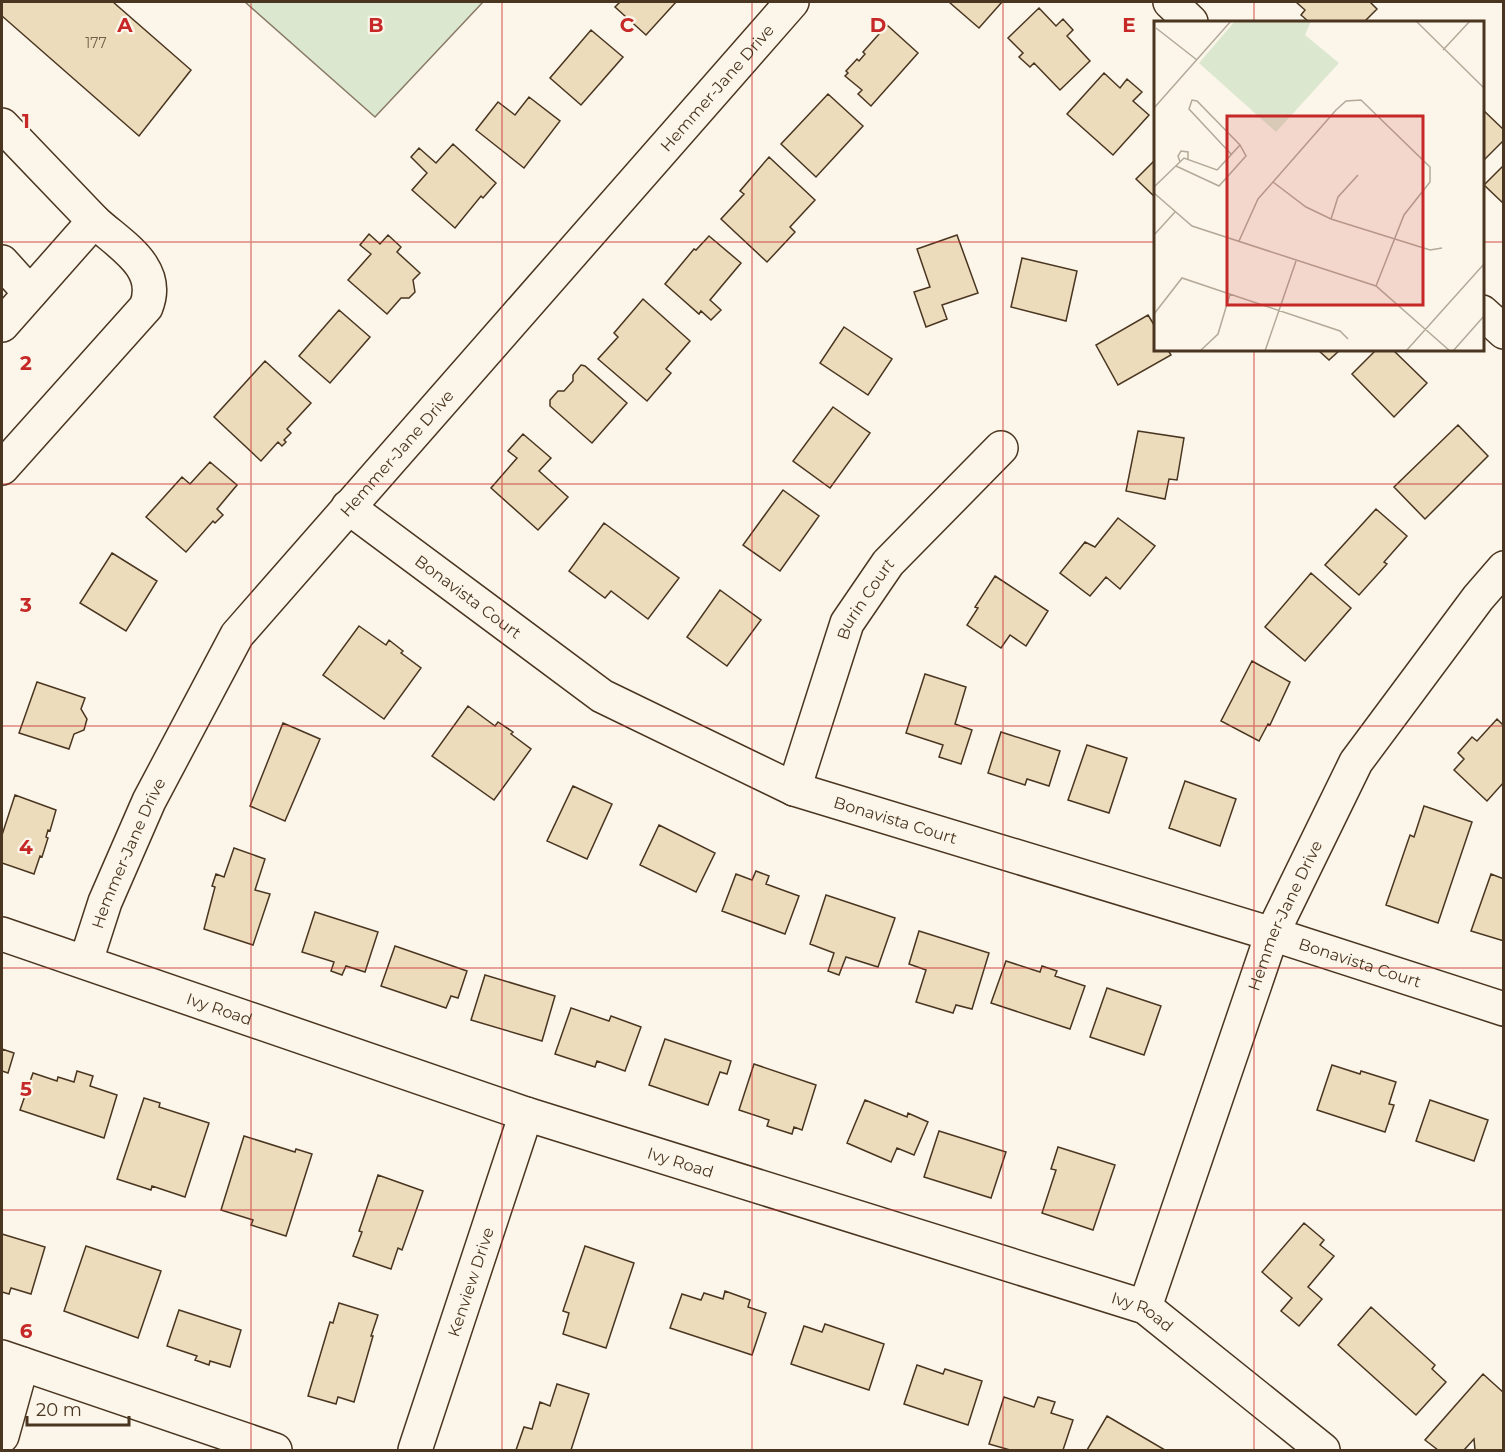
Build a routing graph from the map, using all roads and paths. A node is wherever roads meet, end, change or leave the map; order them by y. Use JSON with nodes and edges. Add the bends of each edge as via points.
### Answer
{"nodes":[{"id":1,"x":792,"y":2,"type":"edge"},
{"id":2,"x":1170,"y":2,"type":"edge"},
{"id":3,"x":1190,"y":21,"type":"edge"},
{"id":4,"x":2,"y":125,"type":"edge"},
{"id":5,"x":94,"y":221,"type":"junction"},
{"id":6,"x":2,"y":262,"type":"edge"},
{"id":7,"x":30,"y":293,"type":"junction"},
{"id":8,"x":1484,"y":314,"type":"edge"},
{"id":9,"x":2,"y":325,"type":"edge"},
{"id":10,"x":1503,"y":333,"type":"edge"},
{"id":11,"x":1000,"y":448,"type":"dead end"},
{"id":12,"x":2,"y":468,"type":"edge"},
{"id":13,"x":348,"y":507,"type":"junction"},
{"id":14,"x":1503,"y":568,"type":"edge"},
{"id":15,"x":794,"y":789,"type":"junction"},
{"id":16,"x":2,"y":934,"type":"edge"},
{"id":17,"x":1272,"y":934,"type":"junction"},
{"id":18,"x":86,"y":961,"type":"junction"},
{"id":19,"x":1503,"y":1009,"type":"edge"},
{"id":20,"x":526,"y":1114,"type":"junction"},
{"id":21,"x":1145,"y":1307,"type":"junction"},
{"id":22,"x":12,"y":1361,"type":"edge"},
{"id":23,"x":2,"y":1436,"type":"edge"},
{"id":24,"x":275,"y":1450,"type":"edge"},
{"id":25,"x":416,"y":1450,"type":"edge"},
{"id":26,"x":1323,"y":1450,"type":"edge"}],
"edges":[{"from":1,"to":13,"type":"street","name":"Hemmer-Jane Drive"},
{"from":2,"to":3,"type":"street"},
{"from":4,"to":5,"type":"street"},
{"from":5,"to":7,"type":"street"},
{"from":5,"to":12,"type":"street","via":[[142,265],[150,281],[150,297],[146,307]]},
{"from":6,"to":7,"type":"street"},
{"from":7,"to":9,"type":"street"},
{"from":8,"to":10,"type":"street"},
{"from":11,"to":15,"type":"street","name":"Burin Court","via":[[888,563],[847,623]]},
{"from":13,"to":15,"type":"street","name":"Bonavista Court","via":[[602,696]]},
{"from":13,"to":18,"type":"street","name":"Hemmer-Jane Drive","via":[[237,635],[149,801],[105,902]]},
{"from":14,"to":17,"type":"street","name":"Hemmer-Jane Drive","via":[[1356,762]]},
{"from":15,"to":17,"type":"street","name":"Bonavista Court"},
{"from":16,"to":18,"type":"street","name":"Ivy Road"},
{"from":17,"to":19,"type":"street","name":"Bonavista Court"},
{"from":17,"to":21,"type":"street","name":"Hemmer-Jane Drive"},
{"from":18,"to":20,"type":"street","name":"Ivy Road"},
{"from":20,"to":21,"type":"street","name":"Ivy Road"},
{"from":20,"to":25,"type":"street","name":"Kenview Drive"},
{"from":21,"to":26,"type":"street","name":"Ivy Road"},
{"from":22,"to":23,"type":"street"},
{"from":22,"to":24,"type":"street"}]}
